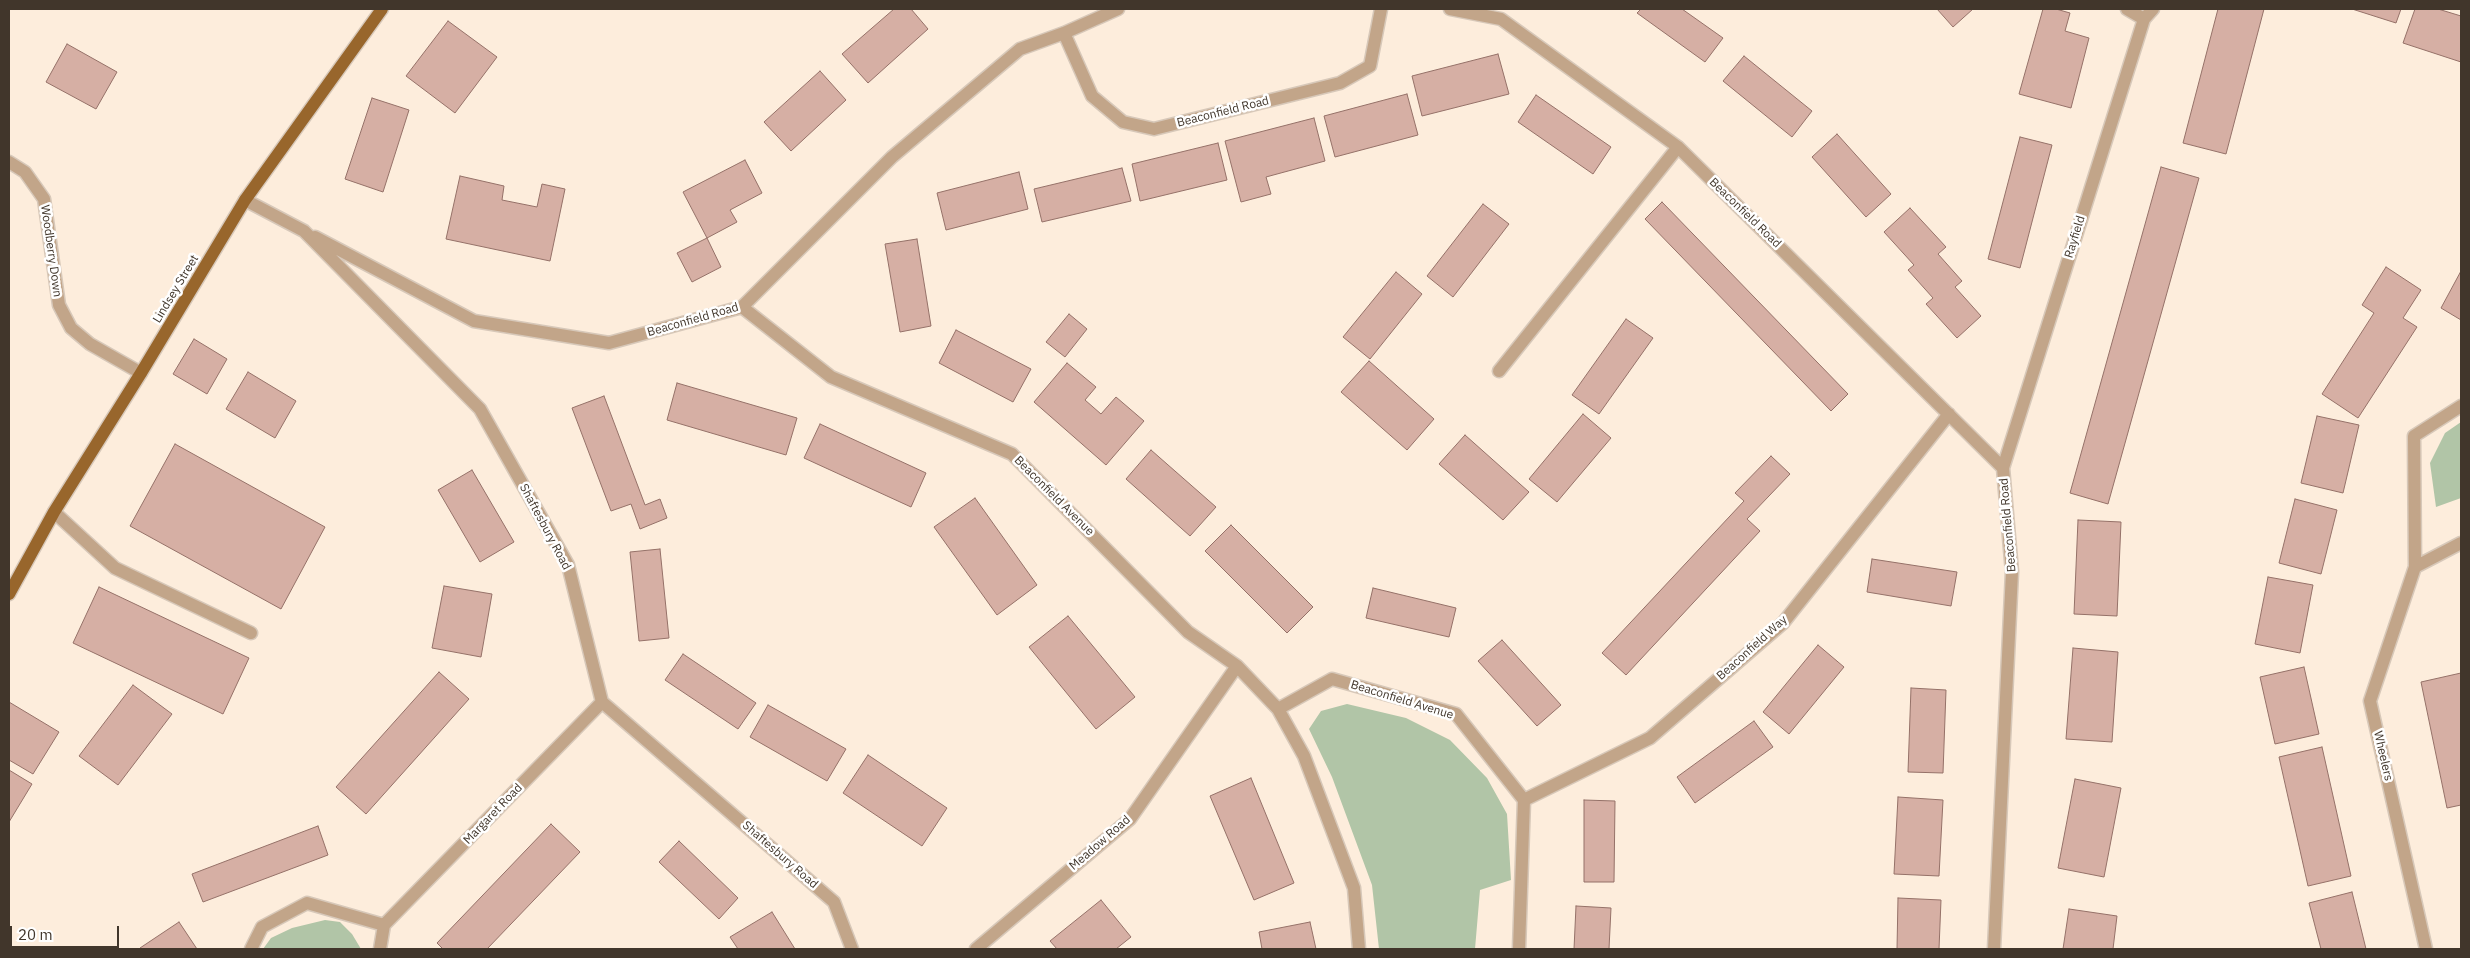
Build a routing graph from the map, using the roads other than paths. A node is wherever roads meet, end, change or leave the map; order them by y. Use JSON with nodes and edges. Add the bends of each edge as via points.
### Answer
{"nodes":[{"id":1,"x":382,"y":9,"type":"edge"},
{"id":2,"x":1118,"y":9,"type":"edge"},
{"id":3,"x":1381,"y":9,"type":"edge"},
{"id":4,"x":1450,"y":9,"type":"edge"},
{"id":5,"x":2127,"y":9,"type":"edge"},
{"id":6,"x":2153,"y":9,"type":"edge"},
{"id":7,"x":2144,"y":19,"type":"junction"},
{"id":8,"x":1064,"y":33,"type":"junction"},
{"id":9,"x":1678,"y":147,"type":"junction"},
{"id":10,"x":9,"y":162,"type":"edge"},
{"id":11,"x":245,"y":200,"type":"junction"},
{"id":12,"x":304,"y":231,"type":"junction"},
{"id":13,"x":742,"y":307,"type":"junction"},
{"id":14,"x":1498,"y":371,"type":"dead end"},
{"id":15,"x":141,"y":373,"type":"junction"},
{"id":16,"x":2461,"y":406,"type":"edge"},
{"id":17,"x":1949,"y":414,"type":"junction"},
{"id":18,"x":2003,"y":468,"type":"junction"},
{"id":19,"x":54,"y":512,"type":"junction"},
{"id":20,"x":2461,"y":543,"type":"edge"},
{"id":21,"x":2416,"y":568,"type":"junction"},
{"id":22,"x":9,"y":594,"type":"edge"},
{"id":23,"x":251,"y":633,"type":"dead end"},
{"id":24,"x":1237,"y":666,"type":"junction"},
{"id":25,"x":602,"y":702,"type":"junction"},
{"id":26,"x":1278,"y":709,"type":"junction"},
{"id":27,"x":1524,"y":800,"type":"junction"},
{"id":28,"x":384,"y":925,"type":"junction"},
{"id":29,"x":251,"y":949,"type":"edge"},
{"id":30,"x":380,"y":949,"type":"edge"},
{"id":31,"x":852,"y":949,"type":"edge"},
{"id":32,"x":976,"y":949,"type":"edge"},
{"id":33,"x":1359,"y":949,"type":"edge"},
{"id":34,"x":1519,"y":949,"type":"edge"},
{"id":35,"x":1994,"y":949,"type":"edge"},
{"id":36,"x":2426,"y":949,"type":"edge"}],
"edges":[{"from":1,"to":11,"type":"main road","name":"Lindsey Street"},
{"from":2,"to":8,"type":"street","name":"Beaconfield Road"},
{"from":3,"to":8,"type":"street","name":"Beaconfield Road","via":[[1370,66],[1340,83],[1154,129],[1123,122],[1092,96]]},
{"from":4,"to":9,"type":"street","name":"Beaconfield Road","via":[[1500,19]]},
{"from":5,"to":7,"type":"street"},
{"from":6,"to":7,"type":"street","name":"Rayfield"},
{"from":7,"to":18,"type":"street","name":"Rayfield"},
{"from":8,"to":13,"type":"street","name":"Beaconfield Road","via":[[1020,49],[907,144]]},
{"from":9,"to":14,"type":"street"},
{"from":9,"to":17,"type":"street","name":"Beaconfield Road"},
{"from":10,"to":15,"type":"street","name":"Woodberry Down","via":[[25,172],[44,199],[59,305],[71,328],[90,344]]},
{"from":11,"to":12,"type":"street","name":"Shaftesbury Road"},
{"from":11,"to":15,"type":"main road","name":"Lindsey Street"},
{"from":12,"to":13,"type":"street","name":"Beaconfield Road","via":[[474,321],[609,344]]},
{"from":12,"to":25,"type":"street","name":"Shaftesbury Road","via":[[480,409],[568,565]]},
{"from":13,"to":24,"type":"street","name":"Beaconfield Avenue","via":[[831,377],[1012,454],[1188,632]]},
{"from":15,"to":19,"type":"main road","name":"Lindsey Street"},
{"from":16,"to":21,"type":"street","name":"Wheelers","via":[[2414,436]]},
{"from":17,"to":18,"type":"street","name":"Beaconfield Road"},
{"from":17,"to":27,"type":"street","name":"Beaconfield Way","via":[[1783,623],[1650,738]]},
{"from":18,"to":35,"type":"street","name":"Beaconfield Road","via":[[2012,572]]},
{"from":19,"to":22,"type":"main road","name":"Lindsey Street"},
{"from":19,"to":23,"type":"street","via":[[115,568]]},
{"from":20,"to":21,"type":"street"},
{"from":21,"to":36,"type":"street","name":"Wheelers","via":[[2370,701]]},
{"from":24,"to":26,"type":"street","name":"Beaconfield Avenue"},
{"from":24,"to":32,"type":"street","name":"Meadow Road","via":[[1130,819]]},
{"from":25,"to":28,"type":"street","name":"Margaret Road"},
{"from":25,"to":31,"type":"street","name":"Shaftesbury Road","via":[[834,902]]},
{"from":26,"to":27,"type":"street","name":"Beaconfield Avenue","via":[[1332,679],[1456,714]]},
{"from":26,"to":33,"type":"street","name":"Beaconfield Avenue","via":[[1304,756],[1354,888]]},
{"from":27,"to":34,"type":"street"},
{"from":28,"to":29,"type":"street","via":[[307,903],[262,927]]},
{"from":28,"to":30,"type":"street"}]}
